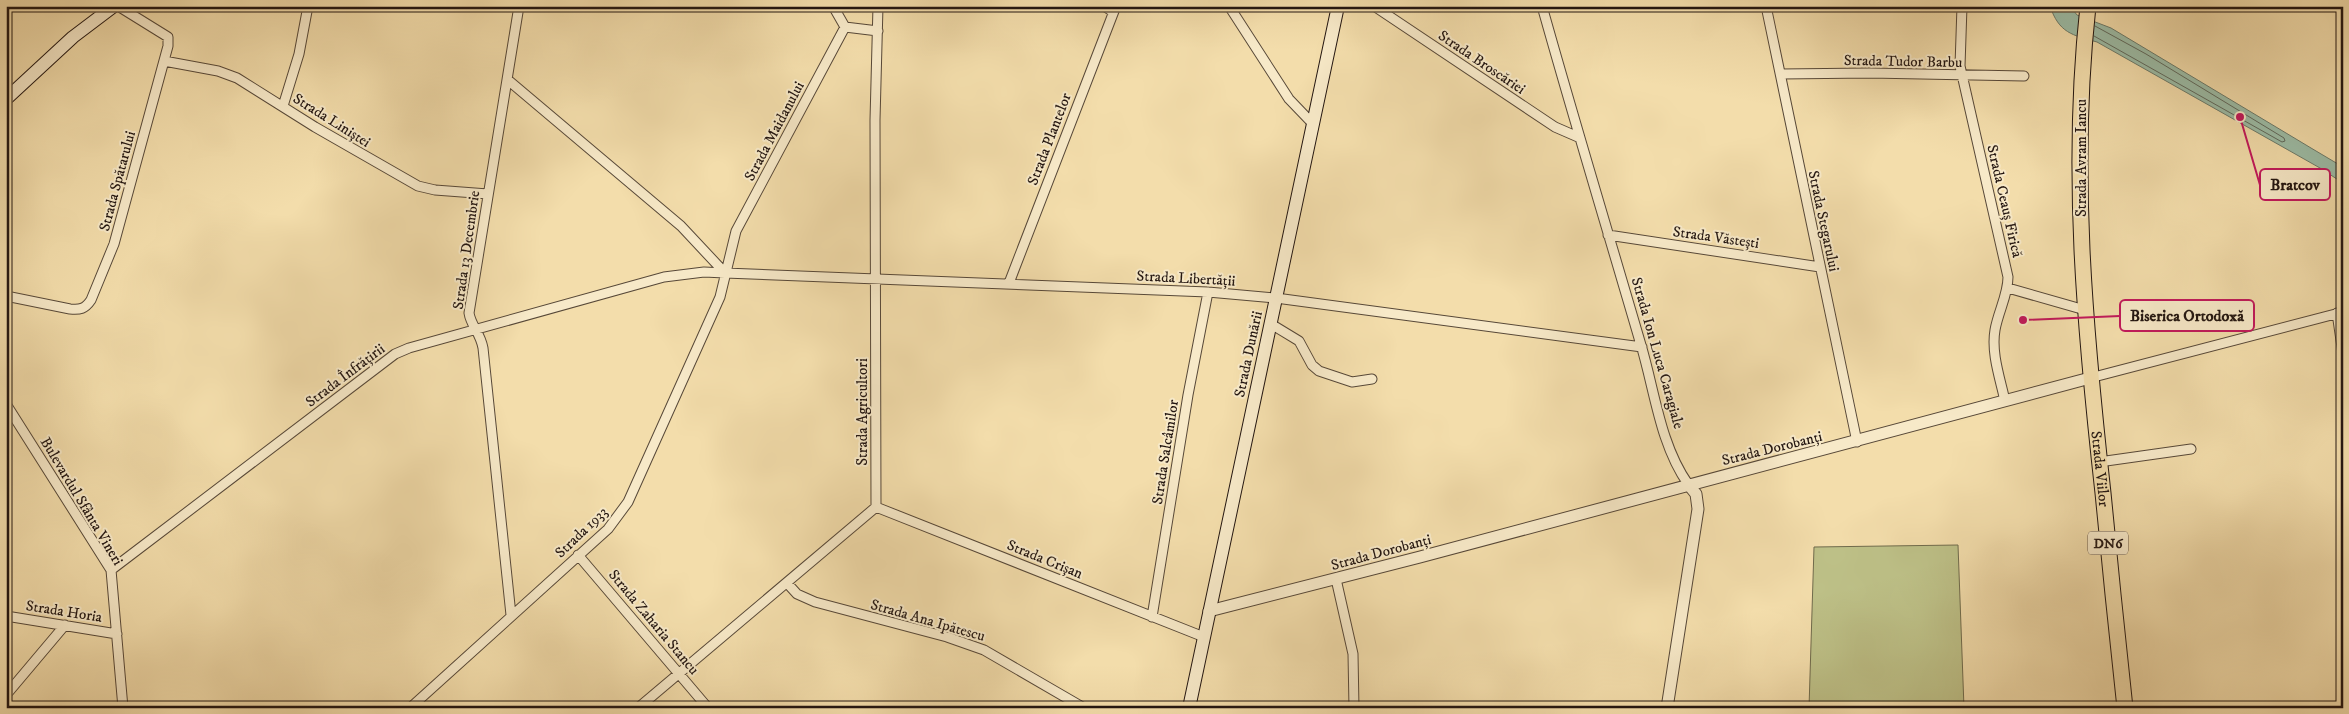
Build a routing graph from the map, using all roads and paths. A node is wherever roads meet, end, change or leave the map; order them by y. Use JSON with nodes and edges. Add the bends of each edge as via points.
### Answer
{"nodes":[{"id":1,"x":116,"y":6,"type":"edge"},
{"id":2,"x":308,"y":6,"type":"edge"},
{"id":3,"x":519,"y":6,"type":"edge"},
{"id":4,"x":833,"y":6,"type":"edge"},
{"id":5,"x":878,"y":6,"type":"edge"},
{"id":6,"x":1104,"y":6,"type":"edge"},
{"id":7,"x":1229,"y":6,"type":"edge"},
{"id":8,"x":1338,"y":6,"type":"edge"},
{"id":9,"x":1374,"y":6,"type":"edge"},
{"id":10,"x":1542,"y":6,"type":"edge"},
{"id":11,"x":1766,"y":6,"type":"edge"},
{"id":12,"x":1962,"y":6,"type":"edge"},
{"id":13,"x":2088,"y":6,"type":"edge"},
{"id":14,"x":1114,"y":9,"type":"edge"},
{"id":15,"x":845,"y":27,"type":"junction"},
{"id":16,"x":878,"y":31,"type":"junction"},
{"id":17,"x":164,"y":61,"type":"junction"},
{"id":18,"x":1781,"y":74,"type":"junction"},
{"id":19,"x":1962,"y":75,"type":"junction"},
{"id":20,"x":2024,"y":76,"type":"dead end"},
{"id":21,"x":508,"y":80,"type":"junction"},
{"id":22,"x":6,"y":99,"type":"edge"},
{"id":23,"x":283,"y":106,"type":"junction"},
{"id":24,"x":1313,"y":124,"type":"junction"},
{"id":25,"x":1578,"y":137,"type":"junction"},
{"id":26,"x":488,"y":194,"type":"junction"},
{"id":27,"x":1608,"y":235,"type":"junction"},
{"id":28,"x":1820,"y":267,"type":"junction"},
{"id":29,"x":725,"y":273,"type":"junction"},
{"id":30,"x":877,"y":277,"type":"junction"},
{"id":31,"x":1009,"y":283,"type":"junction"},
{"id":32,"x":2008,"y":288,"type":"junction"},
{"id":33,"x":1208,"y":292,"type":"junction"},
{"id":34,"x":6,"y":296,"type":"edge"},
{"id":35,"x":1276,"y":298,"type":"junction"},
{"id":36,"x":2085,"y":310,"type":"junction"},
{"id":37,"x":2340,"y":313,"type":"edge"},
{"id":38,"x":1271,"y":324,"type":"junction"},
{"id":39,"x":478,"y":330,"type":"junction"},
{"id":40,"x":1642,"y":347,"type":"junction"},
{"id":41,"x":2343,"y":354,"type":"edge"},
{"id":42,"x":2090,"y":378,"type":"junction"},
{"id":43,"x":1372,"y":379,"type":"dead end"},
{"id":44,"x":2005,"y":400,"type":"junction"},
{"id":45,"x":6,"y":404,"type":"edge"},
{"id":46,"x":1857,"y":442,"type":"junction"},
{"id":47,"x":2191,"y":448,"type":"dead end"},
{"id":48,"x":2099,"y":462,"type":"junction"},
{"id":49,"x":1688,"y":484,"type":"junction"},
{"id":50,"x":876,"y":507,"type":"junction"},
{"id":51,"x":578,"y":555,"type":"junction"},
{"id":52,"x":111,"y":570,"type":"junction"},
{"id":53,"x":1336,"y":579,"type":"junction"},
{"id":54,"x":787,"y":583,"type":"junction"},
{"id":55,"x":1209,"y":612,"type":"junction"},
{"id":56,"x":511,"y":615,"type":"junction"},
{"id":57,"x":6,"y":616,"type":"edge"},
{"id":58,"x":1152,"y":617,"type":"junction"},
{"id":59,"x":65,"y":626,"type":"junction"},
{"id":60,"x":117,"y":634,"type":"junction"},
{"id":61,"x":1204,"y":637,"type":"junction"},
{"id":62,"x":679,"y":673,"type":"junction"},
{"id":63,"x":6,"y":695,"type":"edge"},
{"id":64,"x":123,"y":708,"type":"edge"},
{"id":65,"x":410,"y":708,"type":"edge"},
{"id":66,"x":638,"y":708,"type":"edge"},
{"id":67,"x":708,"y":708,"type":"edge"},
{"id":68,"x":1084,"y":708,"type":"edge"},
{"id":69,"x":1189,"y":708,"type":"edge"},
{"id":70,"x":1354,"y":708,"type":"edge"},
{"id":71,"x":1667,"y":708,"type":"edge"},
{"id":72,"x":2125,"y":708,"type":"edge"}],
"edges":[{"from":1,"to":17,"type":"street","name":"Strada Spătarului","via":[[168,37]]},
{"from":1,"to":22,"type":"main road","via":[[73,37]]},
{"from":2,"to":23,"type":"street","via":[[299,54]]},
{"from":3,"to":21,"type":"street","name":"Strada 13 Decembrie"},
{"from":4,"to":15,"type":"street"},
{"from":5,"to":16,"type":"street","name":"Strada Agricultori"},
{"from":6,"to":14,"type":"street"},
{"from":7,"to":24,"type":"street","via":[[1289,99]]},
{"from":8,"to":24,"type":"main road","name":"Strada Dunării"},
{"from":9,"to":25,"type":"street","name":"Strada Broscăriei","via":[[1555,127]]},
{"from":10,"to":25,"type":"street","name":"Strada Ion Luca Caragiale"},
{"from":11,"to":18,"type":"street","name":"Strada Stegarului"},
{"from":12,"to":19,"type":"street","name":"Strada Ceauș Firică","via":[[1959,47]]},
{"from":13,"to":36,"type":"highway","name":"Strada Avram Iancu","number":"DN6","via":[[2081,103],[2080,198]]},
{"from":14,"to":31,"type":"street","name":"Strada Plantelor"},
{"from":15,"to":16,"type":"street"},
{"from":15,"to":29,"type":"street","name":"Strada Maidanului","via":[[736,231]]},
{"from":16,"to":30,"type":"street","name":"Strada Agricultori","via":[[875,120]]},
{"from":17,"to":23,"type":"street","name":"Strada Liniștei","via":[[237,78]]},
{"from":17,"to":34,"type":"street","name":"Strada Spătarului","via":[[114,244],[91,300],[79,310]]},
{"from":18,"to":19,"type":"street","name":"Strada Tudor Barbu"},
{"from":18,"to":28,"type":"street","name":"Strada Stegarului"},
{"from":19,"to":20,"type":"street","name":"Strada Tudor Barbu"},
{"from":19,"to":32,"type":"street","name":"Strada Ceauș Firică","via":[[1993,203]]},
{"from":21,"to":26,"type":"street","name":"Strada 13 Decembrie"},
{"from":21,"to":29,"type":"street","via":[[681,226]]},
{"from":23,"to":26,"type":"street","name":"Strada Liniștei","via":[[418,186]]},
{"from":24,"to":35,"type":"main road","name":"Strada Dunării"},
{"from":25,"to":27,"type":"street","name":"Strada Ion Luca Caragiale"},
{"from":26,"to":39,"type":"street","name":"Strada 13 Decembrie","via":[[469,313]]},
{"from":27,"to":28,"type":"street","name":"Strada Văstești"},
{"from":27,"to":40,"type":"street","name":"Strada Ion Luca Caragiale"},
{"from":28,"to":46,"type":"street","name":"Strada Stegarului"},
{"from":29,"to":30,"type":"street","name":"Strada Libertății"},
{"from":29,"to":39,"type":"street","name":"Strada Înfrățirii","via":[[664,277]]},
{"from":29,"to":51,"type":"street","name":"Strada 1933","via":[[720,297],[628,502],[608,529]]},
{"from":30,"to":31,"type":"street","name":"Strada Libertății"},
{"from":30,"to":50,"type":"street","name":"Strada Agricultori"},
{"from":31,"to":33,"type":"street","name":"Strada Libertății"},
{"from":32,"to":36,"type":"street"},
{"from":32,"to":44,"type":"street","name":"Strada Ceauș Firică","via":[[1994,341]]},
{"from":33,"to":35,"type":"street","name":"Strada Libertății"},
{"from":33,"to":58,"type":"street","name":"Strada Salcâmilor"},
{"from":35,"to":38,"type":"main road","name":"Strada Dunării"},
{"from":35,"to":40,"type":"street","name":"Strada Libertății"},
{"from":36,"to":42,"type":"highway","name":"Strada Avram Iancu","number":"DN6"},
{"from":37,"to":41,"type":"street"},
{"from":37,"to":42,"type":"street","name":"Strada Dorobanți"},
{"from":38,"to":43,"type":"street","via":[[1300,341],[1312,365],[1319,371],[1352,382]]},
{"from":38,"to":55,"type":"main road","name":"Strada Dunării"},
{"from":39,"to":52,"type":"street","name":"Strada Înfrățirii","via":[[395,354]]},
{"from":39,"to":56,"type":"street","name":"Strada 13 Decembrie","via":[[483,348]]},
{"from":40,"to":49,"type":"street","name":"Strada Ion Luca Caragiale","via":[[1669,451]]},
{"from":42,"to":44,"type":"street","name":"Strada Dorobanți"},
{"from":42,"to":48,"type":"highway","name":"Strada Viilor","number":"DN6"},
{"from":44,"to":46,"type":"street","name":"Strada Dorobanți"},
{"from":45,"to":52,"type":"street","name":"Bulevardul Sfânta Vineri"},
{"from":46,"to":49,"type":"street","name":"Strada Dorobanți"},
{"from":47,"to":48,"type":"street"},
{"from":48,"to":72,"type":"highway","name":"Strada Viilor","number":"DN6"},
{"from":49,"to":53,"type":"street","name":"Strada Dorobanți"},
{"from":49,"to":71,"type":"street","name":"Strada Ion Luca Caragiale","via":[[1696,494],[1698,509]]},
{"from":50,"to":54,"type":"street"},
{"from":50,"to":58,"type":"street","name":"Strada Crișan"},
{"from":51,"to":56,"type":"street","name":"Strada 1933"},
{"from":51,"to":62,"type":"street","name":"Strada Zaharia Stancu"},
{"from":52,"to":60,"type":"street","name":"Bulevardul Sfânta Vineri"},
{"from":53,"to":55,"type":"street","name":"Strada Dorobanți"},
{"from":53,"to":70,"type":"street","via":[[1352,654]]},
{"from":54,"to":62,"type":"street"},
{"from":54,"to":68,"type":"street","name":"Strada Ana Ipătescu","via":[[797,594],[815,602],[984,650]]},
{"from":55,"to":61,"type":"main road","name":"Strada Dunării"},
{"from":56,"to":65,"type":"street","name":"Strada 1933"},
{"from":57,"to":59,"type":"street","name":"Strada Horia"},
{"from":58,"to":61,"type":"street","name":"Strada Crișan"},
{"from":59,"to":60,"type":"street","name":"Strada Horia"},
{"from":59,"to":63,"type":"street"},
{"from":60,"to":64,"type":"street","name":"Bulevardul Sfânta Vineri"},
{"from":61,"to":69,"type":"main road","name":"Strada Dunării"},
{"from":62,"to":66,"type":"street"},
{"from":62,"to":67,"type":"street","name":"Strada Zaharia Stancu"}]}
